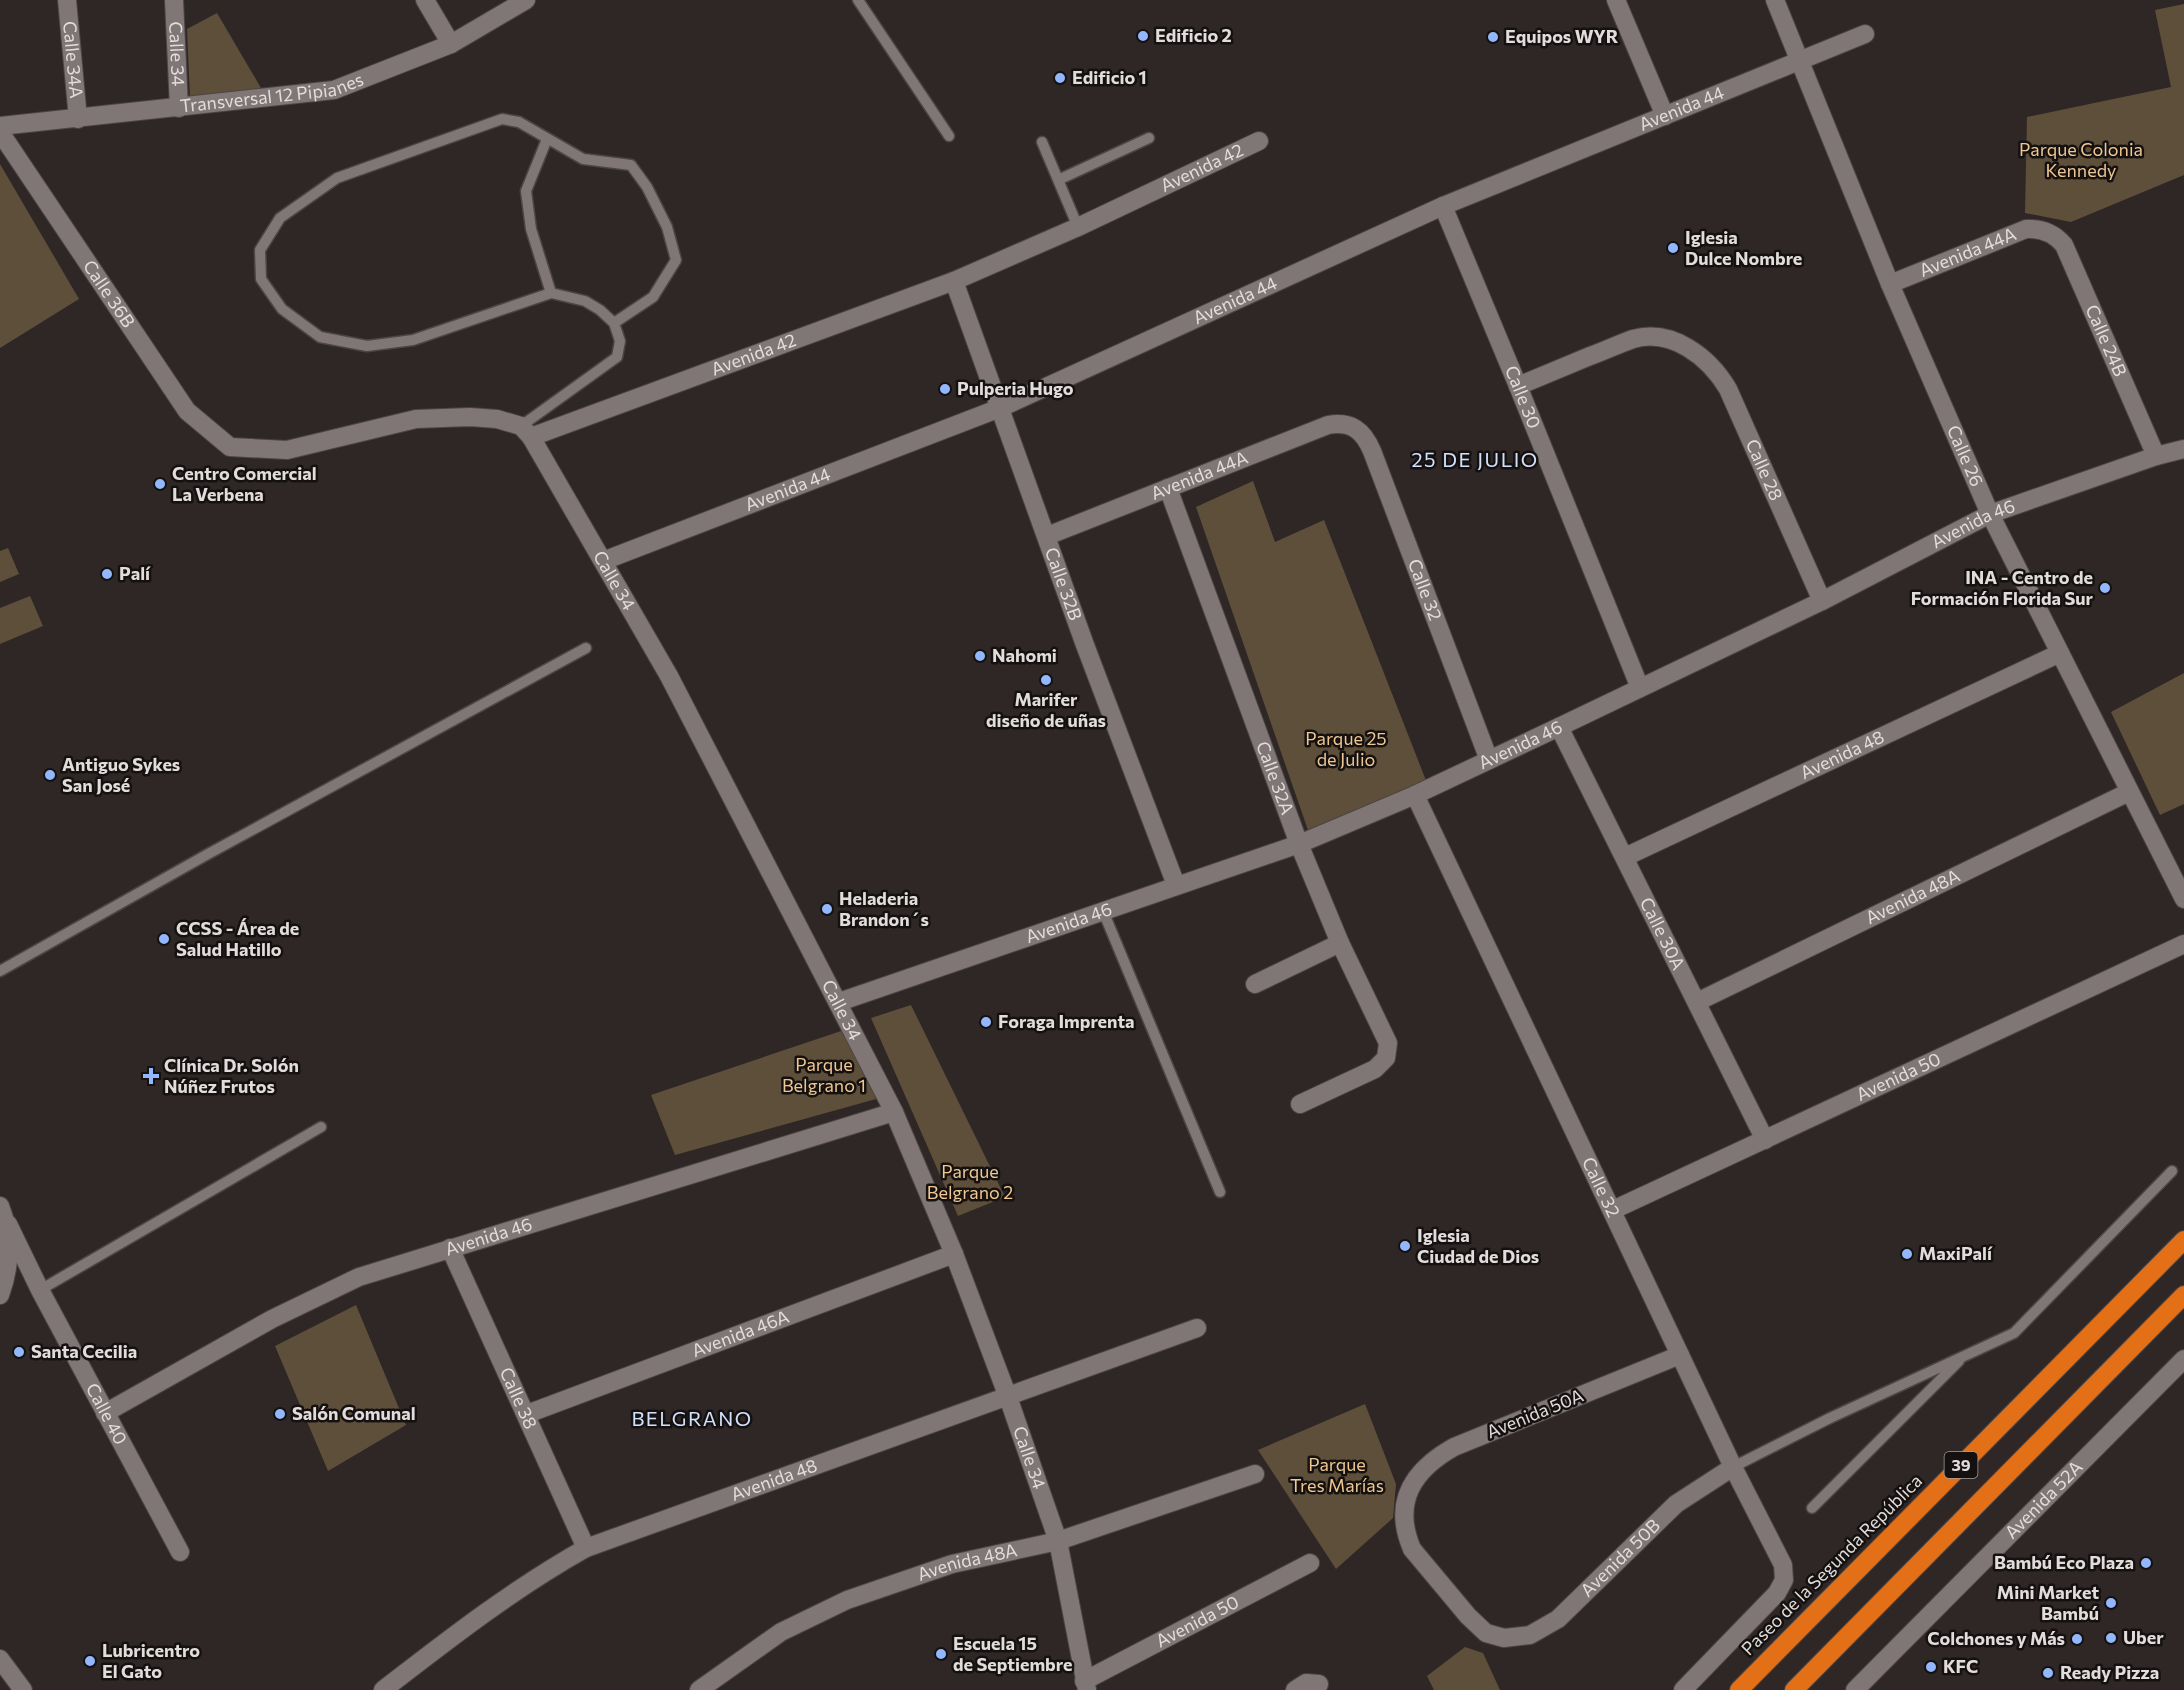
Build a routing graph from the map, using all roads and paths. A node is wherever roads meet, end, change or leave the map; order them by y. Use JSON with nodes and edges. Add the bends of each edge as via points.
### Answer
{"nodes":[{"id":1,"x":67,"y":0,"type":"edge"},
{"id":2,"x":174,"y":0,"type":"edge"},
{"id":3,"x":425,"y":0,"type":"edge"},
{"id":4,"x":526,"y":0,"type":"edge"},
{"id":5,"x":858,"y":0,"type":"edge"},
{"id":6,"x":1616,"y":0,"type":"edge"},
{"id":7,"x":1775,"y":0,"type":"edge"},
{"id":8,"x":1865,"y":34,"type":"dead end"},
{"id":9,"x":451,"y":44,"type":"junction"},
{"id":10,"x":1799,"y":63,"type":"junction"},
{"id":11,"x":179,"y":108,"type":"junction"},
{"id":12,"x":1665,"y":116,"type":"junction"},
{"id":13,"x":78,"y":119,"type":"junction"},
{"id":14,"x":0,"y":126,"type":"edge"},
{"id":15,"x":0,"y":132,"type":"edge"},
{"id":16,"x":949,"y":136,"type":"dead end"},
{"id":17,"x":1149,"y":138,"type":"dead end"},
{"id":18,"x":547,"y":139,"type":"junction"},
{"id":19,"x":1259,"y":141,"type":"dead end"},
{"id":20,"x":1042,"y":142,"type":"dead end"},
{"id":21,"x":1058,"y":180,"type":"junction"},
{"id":22,"x":1443,"y":206,"type":"junction"},
{"id":23,"x":1078,"y":227,"type":"junction"},
{"id":24,"x":2046,"y":231,"type":"joint"},
{"id":25,"x":954,"y":281,"type":"junction"},
{"id":26,"x":1890,"y":284,"type":"junction"},
{"id":27,"x":551,"y":293,"type":"junction"},
{"id":28,"x":614,"y":323,"type":"junction"},
{"id":29,"x":1518,"y":386,"type":"junction"},
{"id":30,"x":1000,"y":408,"type":"junction"},
{"id":31,"x":1353,"y":426,"type":"joint"},
{"id":32,"x":526,"y":432,"type":"junction"},
{"id":33,"x":2184,"y":448,"type":"edge"},
{"id":34,"x":2156,"y":456,"type":"junction"},
{"id":35,"x":1168,"y":488,"type":"junction"},
{"id":36,"x":1989,"y":514,"type":"junction"},
{"id":37,"x":1047,"y":536,"type":"junction"},
{"id":38,"x":603,"y":561,"type":"junction"},
{"id":39,"x":1822,"y":601,"type":"junction"},
{"id":40,"x":586,"y":648,"type":"dead end"},
{"id":41,"x":2060,"y":653,"type":"junction"},
{"id":42,"x":1640,"y":688,"type":"junction"},
{"id":43,"x":1559,"y":727,"type":"junction"},
{"id":44,"x":1488,"y":760,"type":"junction"},
{"id":45,"x":2129,"y":792,"type":"junction"},
{"id":46,"x":1415,"y":795,"type":"junction"},
{"id":47,"x":1299,"y":844,"type":"junction"},
{"id":48,"x":1625,"y":857,"type":"junction"},
{"id":49,"x":1176,"y":885,"type":"junction"},
{"id":50,"x":2184,"y":899,"type":"edge"},
{"id":51,"x":1103,"y":911,"type":"junction"},
{"id":52,"x":1340,"y":943,"type":"junction"},
{"id":53,"x":2184,"y":944,"type":"edge"},
{"id":54,"x":0,"y":971,"type":"edge"},
{"id":55,"x":1255,"y":984,"type":"dead end"},
{"id":56,"x":838,"y":1002,"type":"junction"},
{"id":57,"x":1697,"y":1002,"type":"junction"},
{"id":58,"x":1300,"y":1104,"type":"dead end"},
{"id":59,"x":894,"y":1112,"type":"junction"},
{"id":60,"x":321,"y":1126,"type":"dead end"},
{"id":61,"x":1765,"y":1140,"type":"junction"},
{"id":62,"x":2172,"y":1171,"type":"dead end"},
{"id":63,"x":1220,"y":1192,"type":"dead end"},
{"id":64,"x":1613,"y":1210,"type":"junction"},
{"id":65,"x":1,"y":1214,"type":"edge"},
{"id":66,"x":2184,"y":1240,"type":"edge"},
{"id":67,"x":450,"y":1248,"type":"junction"},
{"id":68,"x":954,"y":1254,"type":"junction"},
{"id":69,"x":40,"y":1290,"type":"junction"},
{"id":70,"x":0,"y":1295,"type":"edge"},
{"id":71,"x":2184,"y":1295,"type":"edge"},
{"id":72,"x":1197,"y":1328,"type":"dead end"},
{"id":73,"x":1680,"y":1355,"type":"junction"},
{"id":74,"x":1964,"y":1357,"type":"junction"},
{"id":75,"x":2184,"y":1359,"type":"edge"},
{"id":76,"x":1008,"y":1397,"type":"junction"},
{"id":77,"x":105,"y":1413,"type":"junction"},
{"id":78,"x":527,"y":1414,"type":"junction"},
{"id":79,"x":1733,"y":1467,"type":"junction"},
{"id":80,"x":1255,"y":1474,"type":"dead end"},
{"id":81,"x":1812,"y":1508,"type":"dead end"},
{"id":82,"x":1058,"y":1541,"type":"junction"},
{"id":83,"x":586,"y":1548,"type":"junction"},
{"id":84,"x":180,"y":1552,"type":"dead end"},
{"id":85,"x":1310,"y":1563,"type":"dead end"},
{"id":86,"x":1504,"y":1638,"type":"joint"},
{"id":87,"x":0,"y":1659,"type":"edge"},
{"id":88,"x":1319,"y":1684,"type":"dead end"},
{"id":89,"x":1085,"y":1686,"type":"edge"},
{"id":90,"x":23,"y":1690,"type":"edge"},
{"id":91,"x":383,"y":1690,"type":"edge"},
{"id":92,"x":699,"y":1690,"type":"edge"},
{"id":93,"x":1295,"y":1690,"type":"edge"},
{"id":94,"x":1683,"y":1690,"type":"edge"},
{"id":95,"x":1739,"y":1690,"type":"edge"},
{"id":96,"x":1794,"y":1690,"type":"edge"},
{"id":97,"x":1854,"y":1690,"type":"edge"}],
"edges":[{"from":1,"to":13,"type":"street","name":"Calle 34A"},
{"from":2,"to":11,"type":"street","name":"Calle 34"},
{"from":3,"to":9,"type":"street"},
{"from":4,"to":9,"type":"street","name":"Transversal 12 Pipianes"},
{"from":5,"to":16,"type":"lane"},
{"from":6,"to":12,"type":"street"},
{"from":7,"to":10,"type":"street","name":"Calle 26"},
{"from":8,"to":10,"type":"street","name":"Avenida 44"},
{"from":9,"to":11,"type":"street","name":"Transversal 12 Pipianes","via":[[334,90]]},
{"from":10,"to":12,"type":"street","name":"Avenida 44"},
{"from":10,"to":26,"type":"street","name":"Calle 26"},
{"from":11,"to":13,"type":"street","name":"Transversal 12 Pipianes"},
{"from":12,"to":22,"type":"street","name":"Avenida 44"},
{"from":13,"to":14,"type":"street","name":"Transversal 12 Pipianes"},
{"from":15,"to":32,"type":"street","name":"Calle 36B","via":[[187,411],[230,447],[287,450],[416,419],[488,418]]},
{"from":17,"to":21,"type":"lane"},
{"from":18,"to":27,"type":"lane","via":[[526,191],[531,229]]},
{"from":18,"to":27,"type":"lane","via":[[519,122],[502,119],[337,178],[280,218],[260,250],[261,279],[282,309],[320,337],[367,346],[413,340]]},
{"from":18,"to":28,"type":"lane","via":[[583,159],[631,165],[667,227],[676,260],[652,297]]},
{"from":19,"to":23,"type":"street","name":"Avenida 42"},
{"from":20,"to":21,"type":"lane"},
{"from":21,"to":23,"type":"lane"},
{"from":22,"to":29,"type":"street","name":"Calle 30"},
{"from":22,"to":30,"type":"street","name":"Avenida 44"},
{"from":23,"to":25,"type":"street","name":"Avenida 42"},
{"from":24,"to":26,"type":"street","name":"Avenida 44A","via":[[2026,229]]},
{"from":24,"to":34,"type":"street","name":"Calle 24B","via":[[2064,245]]},
{"from":25,"to":30,"type":"street","name":"Calle 32B"},
{"from":25,"to":32,"type":"street","name":"Avenida 42"},
{"from":26,"to":36,"type":"street","name":"Calle 26"},
{"from":27,"to":28,"type":"lane","via":[[585,302]]},
{"from":28,"to":32,"type":"lane","via":[[620,341],[617,357]]},
{"from":29,"to":39,"type":"street","name":"Calle 28","via":[[1634,339],[1664,339],[1692,350],[1717,371],[1728,388]]},
{"from":29,"to":42,"type":"street","name":"Calle 30"},
{"from":30,"to":37,"type":"street","name":"Calle 32B"},
{"from":30,"to":38,"type":"street","name":"Avenida 44"},
{"from":31,"to":35,"type":"street","name":"Avenida 44A","via":[[1328,425]]},
{"from":31,"to":44,"type":"street","name":"Calle 32","via":[[1372,451]]},
{"from":32,"to":38,"type":"street","name":"Calle 34"},
{"from":33,"to":34,"type":"street","name":"Avenida 46"},
{"from":34,"to":36,"type":"street","name":"Avenida 46"},
{"from":35,"to":37,"type":"street","name":"Avenida 44A"},
{"from":35,"to":47,"type":"street","name":"Calle 32A"},
{"from":36,"to":39,"type":"street","name":"Avenida 46"},
{"from":36,"to":41,"type":"street","name":"Calle 26"},
{"from":37,"to":49,"type":"street","name":"Calle 32B"},
{"from":38,"to":56,"type":"street","name":"Calle 34","via":[[669,676]]},
{"from":39,"to":42,"type":"street","name":"Avenida 46"},
{"from":40,"to":54,"type":"lane"},
{"from":41,"to":45,"type":"street","name":"Calle 26"},
{"from":41,"to":48,"type":"street","name":"Avenida 48"},
{"from":42,"to":43,"type":"street","name":"Avenida 46"},
{"from":43,"to":44,"type":"street","name":"Avenida 46"},
{"from":43,"to":48,"type":"street","name":"Calle 30A"},
{"from":44,"to":46,"type":"street","name":"Avenida 46"},
{"from":45,"to":50,"type":"street","name":"Calle 26"},
{"from":45,"to":57,"type":"street","name":"Avenida 48A"},
{"from":46,"to":47,"type":"street","name":"Avenida 46"},
{"from":46,"to":64,"type":"street","name":"Calle 32"},
{"from":47,"to":49,"type":"street","name":"Avenida 46"},
{"from":47,"to":52,"type":"street","name":"Calle 32A"},
{"from":48,"to":57,"type":"street","name":"Calle 30A"},
{"from":49,"to":51,"type":"street","name":"Avenida 46"},
{"from":51,"to":56,"type":"street","name":"Avenida 46"},
{"from":51,"to":63,"type":"lane"},
{"from":52,"to":55,"type":"street"},
{"from":52,"to":58,"type":"street","name":"Calle 32A","via":[[1388,1043],[1388,1054],[1384,1063],[1366,1075]]},
{"from":53,"to":61,"type":"street","name":"Avenida 50"},
{"from":56,"to":59,"type":"street","name":"Calle 34"},
{"from":57,"to":61,"type":"street","name":"Calle 30A"},
{"from":59,"to":67,"type":"street","name":"Avenida 46"},
{"from":59,"to":68,"type":"street","name":"Calle 34"},
{"from":60,"to":69,"type":"lane"},
{"from":61,"to":64,"type":"street","name":"Avenida 50"},
{"from":62,"to":74,"type":"lane","via":[[2014,1333]]},
{"from":64,"to":73,"type":"street","name":"Calle 32"},
{"from":65,"to":69,"type":"street","name":"Calle 40"},
{"from":65,"to":70,"type":"street","via":[[10,1247]]},
{"from":66,"to":95,"type":"highway","name":"Paseo de la Segunda República","number":"39"},
{"from":67,"to":77,"type":"street","name":"Avenida 46","via":[[350,1282],[272,1319]]},
{"from":67,"to":78,"type":"street","name":"Calle 38"},
{"from":68,"to":76,"type":"street","name":"Calle 34"},
{"from":68,"to":78,"type":"street","name":"Avenida 46A"},
{"from":69,"to":77,"type":"street","name":"Calle 40"},
{"from":71,"to":96,"type":"highway","number":"39"},
{"from":72,"to":76,"type":"street","name":"Avenida 48"},
{"from":73,"to":79,"type":"street","name":"Calle 32"},
{"from":73,"to":86,"type":"street","name":"Avenida 50A","via":[[1454,1447],[1424,1467],[1411,1486],[1405,1520],[1412,1549],[1480,1629]]},
{"from":74,"to":79,"type":"lane"},
{"from":74,"to":81,"type":"lane"},
{"from":75,"to":97,"type":"street","name":"Avenida 52A"},
{"from":76,"to":82,"type":"street","name":"Calle 34"},
{"from":76,"to":83,"type":"street","name":"Avenida 48"},
{"from":77,"to":84,"type":"street","name":"Calle 40"},
{"from":78,"to":83,"type":"street","name":"Calle 38"},
{"from":79,"to":86,"type":"street","name":"Avenida 50B","via":[[1676,1504],[1558,1619],[1530,1635]]},
{"from":79,"to":94,"type":"street","name":"Calle 32","via":[[1783,1565],[1784,1580],[1767,1604]]},
{"from":80,"to":82,"type":"street","name":"Avenida 48A"},
{"from":82,"to":89,"type":"street","name":"Calle 34"},
{"from":82,"to":92,"type":"street","name":"Avenida 48A","via":[[952,1564],[847,1600],[782,1632]]},
{"from":83,"to":91,"type":"street","name":"Avenida 48","via":[[505,1598]]},
{"from":85,"to":89,"type":"street","name":"Avenida 50"},
{"from":87,"to":90,"type":"street"},
{"from":88,"to":93,"type":"street","via":[[1306,1683]]}]}
